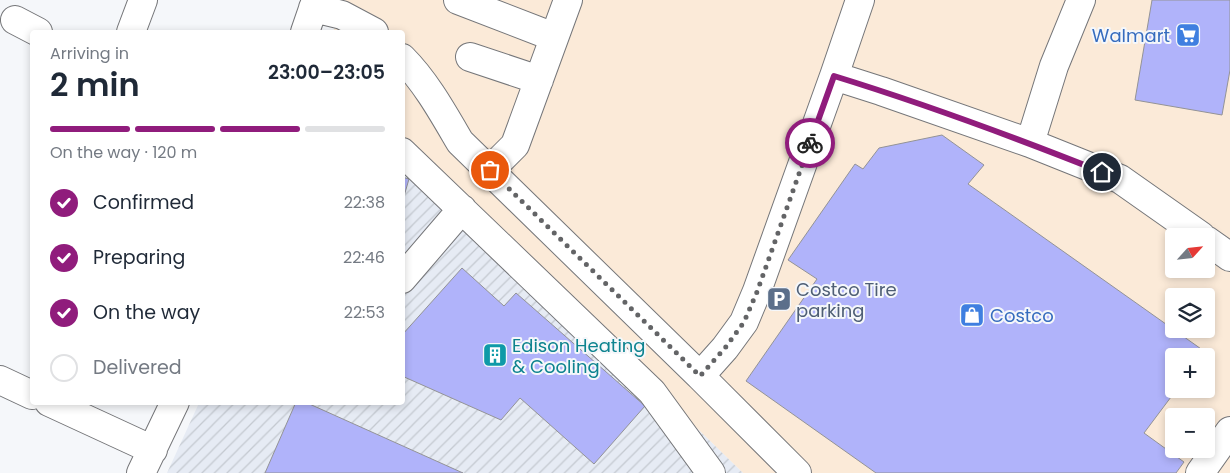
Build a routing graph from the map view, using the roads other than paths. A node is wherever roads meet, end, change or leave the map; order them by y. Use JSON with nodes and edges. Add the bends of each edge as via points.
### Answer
{"nodes":[{"id":1,"x":142,"y":0,"type":"edge"},
{"id":2,"x":568,"y":0,"type":"edge"},
{"id":3,"x":860,"y":0,"type":"edge"},
{"id":4,"x":1081,"y":0,"type":"edge"},
{"id":5,"x":471,"y":3,"type":"edge"},
{"id":6,"x":509,"y":9,"type":"edge"},
{"id":7,"x":311,"y":13,"type":"edge"},
{"id":8,"x":132,"y":30,"type":"edge"},
{"id":9,"x":370,"y":30,"type":"edge"},
{"id":10,"x":554,"y":38,"type":"junction"},
{"id":11,"x":470,"y":57,"type":"dead end"},
{"id":12,"x":405,"y":61,"type":"edge"},
{"id":13,"x":834,"y":76,"type":"junction"},
{"id":14,"x":539,"y":80,"type":"junction"},
{"id":15,"x":1030,"y":143,"type":"junction"},
{"id":16,"x":405,"y":155,"type":"edge"},
{"id":17,"x":490,"y":170,"type":"junction"},
{"id":18,"x":462,"y":209,"type":"junction"},
{"id":19,"x":1190,"y":228,"type":"edge"},
{"id":20,"x":1215,"y":246,"type":"edge"},
{"id":21,"x":1230,"y":257,"type":"edge"},
{"id":22,"x":405,"y":273,"type":"edge"},
{"id":23,"x":700,"y":376,"type":"junction"},
{"id":24,"x":0,"y":380,"type":"edge"},
{"id":25,"x":30,"y":394,"type":"edge"},
{"id":26,"x":54,"y":405,"type":"edge"},
{"id":27,"x":174,"y":405,"type":"edge"},
{"id":28,"x":1230,"y":431,"type":"edge"},
{"id":29,"x":147,"y":462,"type":"edge"},
{"id":30,"x":711,"y":473,"type":"edge"},
{"id":31,"x":797,"y":473,"type":"edge"},
{"id":32,"x":1200,"y":473,"type":"edge"}],
"edges":[{"from":1,"to":8,"type":"street"},
{"from":2,"to":10,"type":"street"},
{"from":3,"to":13,"type":"street"},
{"from":4,"to":15,"type":"street","via":[[1054,66]]},
{"from":5,"to":6,"type":"street"},
{"from":6,"to":10,"type":"street"},
{"from":7,"to":9,"type":"street","via":[[342,15]]},
{"from":10,"to":14,"type":"street"},
{"from":11,"to":14,"type":"street"},
{"from":12,"to":17,"type":"street","via":[[440,107],[460,142]]},
{"from":13,"to":15,"type":"street"},
{"from":13,"to":23,"type":"street","via":[[744,322]]},
{"from":14,"to":17,"type":"street","via":[[515,145]]},
{"from":15,"to":19,"type":"street","via":[[1120,179]]},
{"from":16,"to":18,"type":"street"},
{"from":17,"to":23,"type":"street"},
{"from":18,"to":22,"type":"street"},
{"from":18,"to":30,"type":"street","via":[[652,392]]},
{"from":20,"to":21,"type":"street"},
{"from":23,"to":31,"type":"street"},
{"from":24,"to":25,"type":"street"},
{"from":26,"to":29,"type":"street"},
{"from":27,"to":29,"type":"street"},
{"from":28,"to":32,"type":"street"}]}
